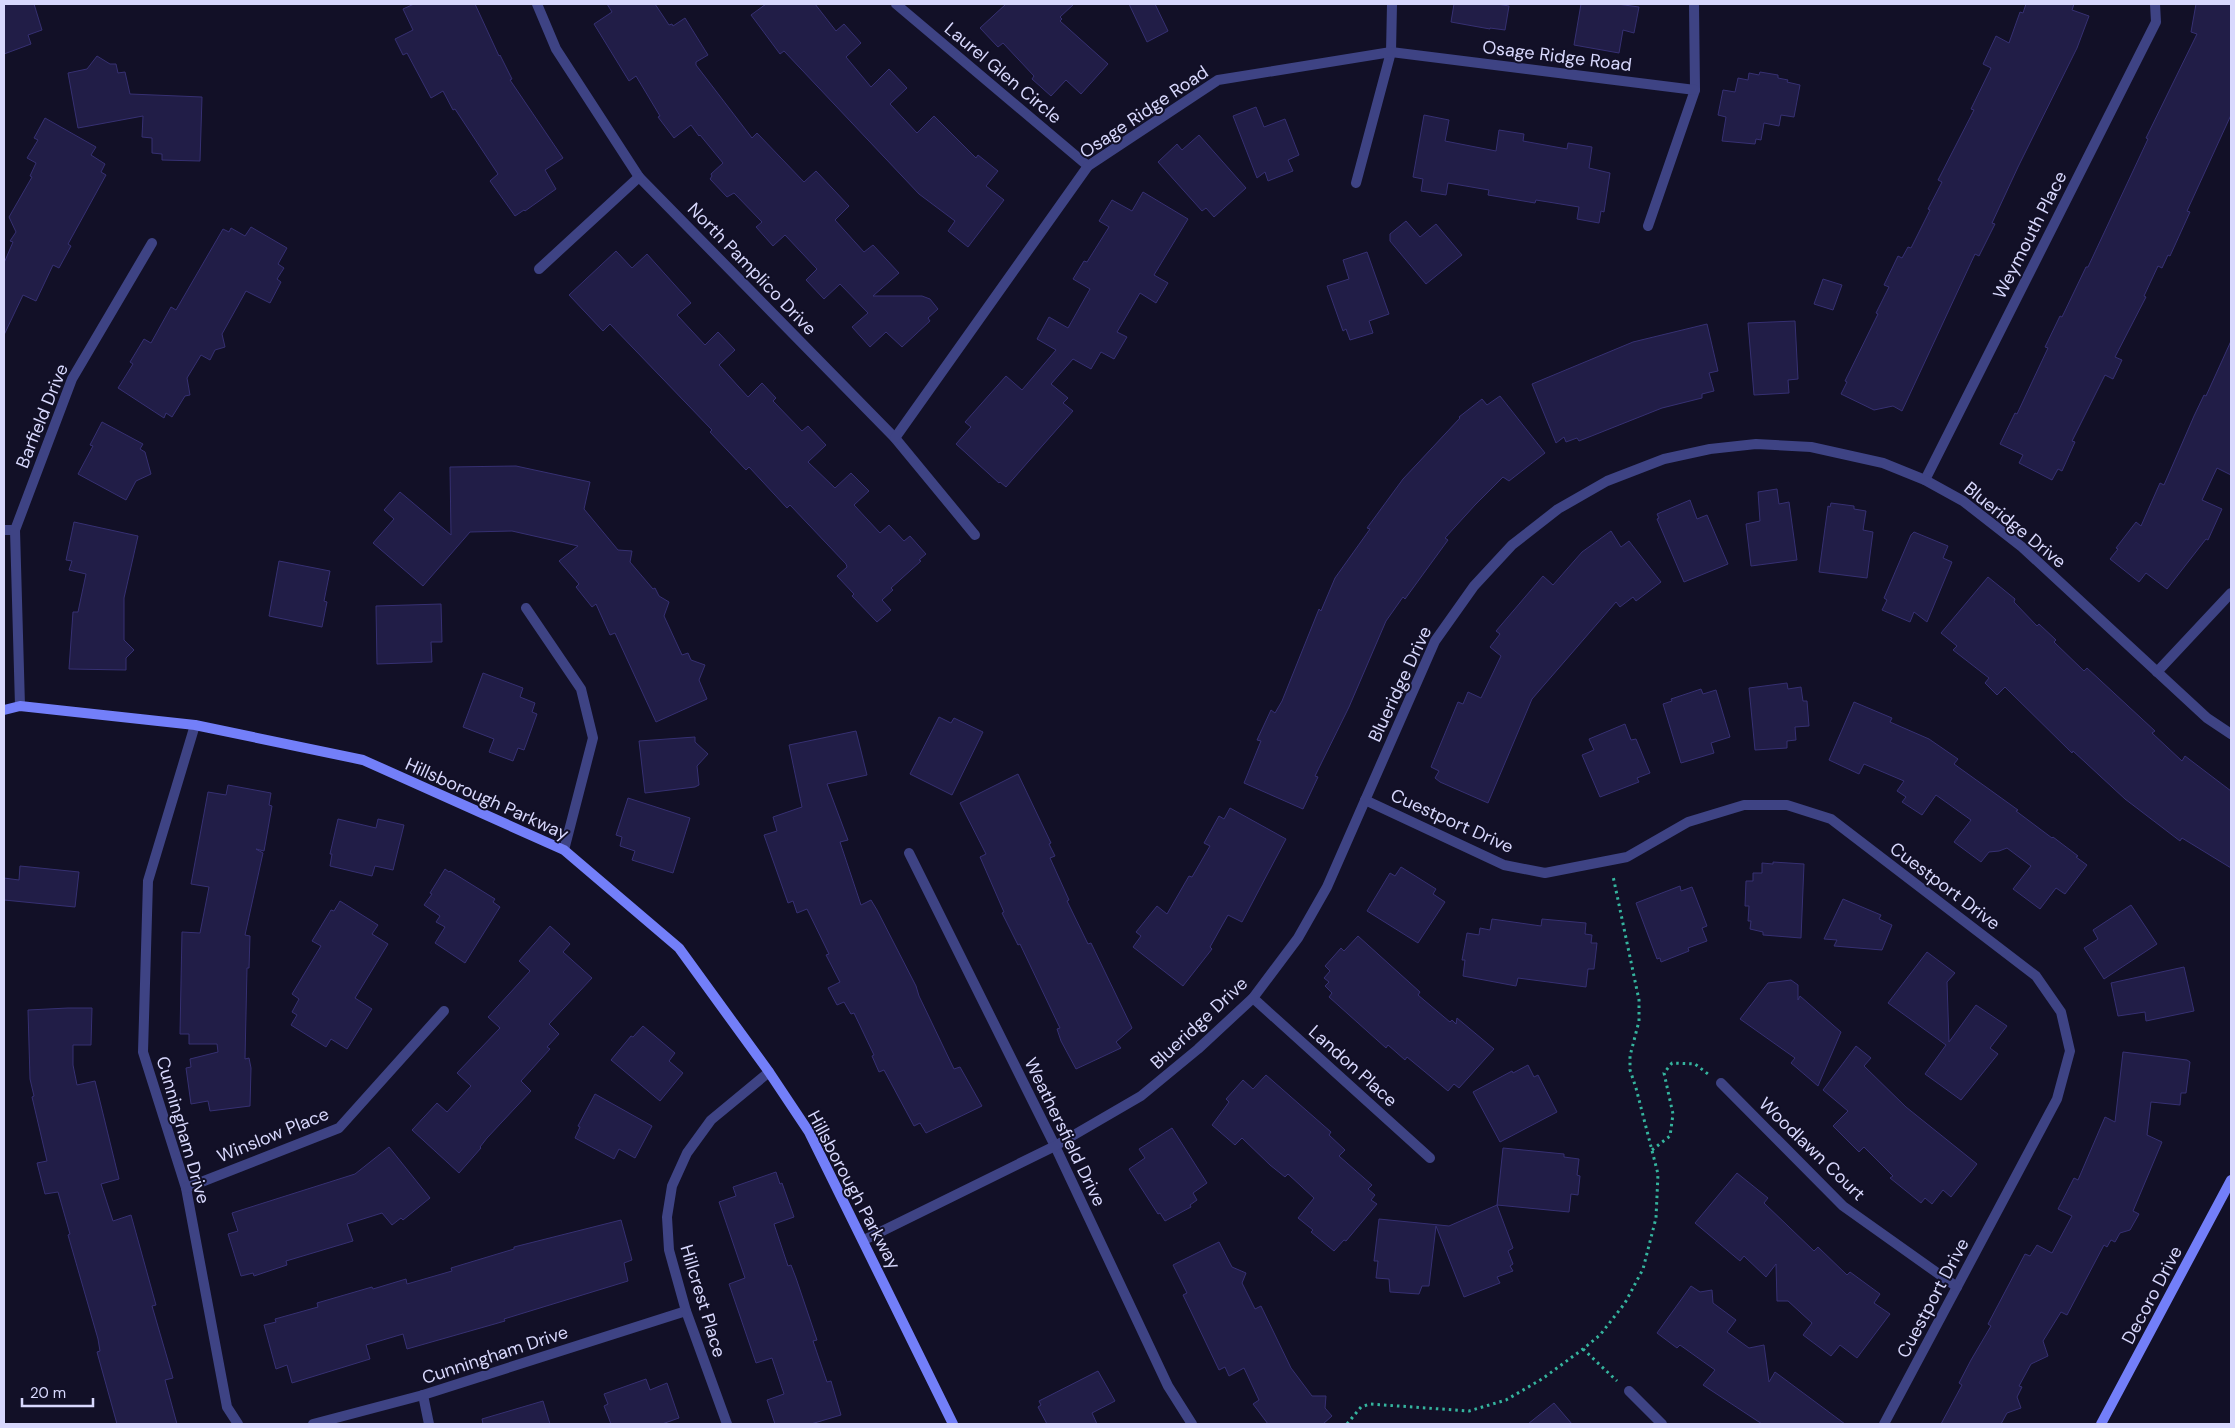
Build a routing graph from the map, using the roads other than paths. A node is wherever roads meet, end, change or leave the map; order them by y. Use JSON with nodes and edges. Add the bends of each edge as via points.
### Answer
{"nodes":[{"id":1,"x":537,"y":4,"type":"edge"},
{"id":2,"x":896,"y":4,"type":"edge"},
{"id":3,"x":1392,"y":4,"type":"edge"},
{"id":4,"x":1694,"y":4,"type":"edge"},
{"id":5,"x":2155,"y":4,"type":"edge"},
{"id":6,"x":1391,"y":52,"type":"junction"},
{"id":7,"x":1695,"y":90,"type":"junction"},
{"id":8,"x":1088,"y":166,"type":"junction"},
{"id":9,"x":639,"y":177,"type":"junction"},
{"id":10,"x":1356,"y":183,"type":"dead end"},
{"id":11,"x":1648,"y":226,"type":"dead end"},
{"id":12,"x":152,"y":243,"type":"dead end"},
{"id":13,"x":539,"y":269,"type":"dead end"},
{"id":14,"x":895,"y":438,"type":"junction"},
{"id":15,"x":1925,"y":480,"type":"junction"},
{"id":16,"x":4,"y":530,"type":"edge"},
{"id":17,"x":15,"y":530,"type":"junction"},
{"id":18,"x":975,"y":535,"type":"dead end"},
{"id":19,"x":2231,"y":593,"type":"edge"},
{"id":20,"x":526,"y":608,"type":"dead end"},
{"id":21,"x":2157,"y":672,"type":"junction"},
{"id":22,"x":20,"y":706,"type":"junction"},
{"id":23,"x":4,"y":710,"type":"edge"},
{"id":24,"x":195,"y":725,"type":"junction"},
{"id":25,"x":2231,"y":734,"type":"edge"},
{"id":26,"x":1364,"y":800,"type":"junction"},
{"id":27,"x":564,"y":850,"type":"junction"},
{"id":28,"x":909,"y":853,"type":"dead end"},
{"id":29,"x":1253,"y":998,"type":"junction"},
{"id":30,"x":444,"y":1011,"type":"dead end"},
{"id":31,"x":768,"y":1072,"type":"junction"},
{"id":32,"x":1721,"y":1082,"type":"road end"},
{"id":33,"x":1055,"y":1146,"type":"junction"},
{"id":34,"x":1430,"y":1158,"type":"dead end"},
{"id":35,"x":2231,"y":1180,"type":"edge"},
{"id":36,"x":186,"y":1188,"type":"junction"},
{"id":37,"x":864,"y":1240,"type":"junction"},
{"id":38,"x":1957,"y":1287,"type":"junction"},
{"id":39,"x":686,"y":1311,"type":"junction"},
{"id":40,"x":1629,"y":1391,"type":"road end"},
{"id":41,"x":423,"y":1395,"type":"junction"},
{"id":42,"x":238,"y":1424,"type":"edge"},
{"id":43,"x":313,"y":1424,"type":"edge"},
{"id":44,"x":429,"y":1424,"type":"edge"},
{"id":45,"x":727,"y":1424,"type":"edge"},
{"id":46,"x":953,"y":1424,"type":"edge"},
{"id":47,"x":1192,"y":1424,"type":"edge"},
{"id":48,"x":1662,"y":1424,"type":"edge"},
{"id":49,"x":1884,"y":1424,"type":"edge"},
{"id":50,"x":2101,"y":1424,"type":"edge"}],
"edges":[{"from":1,"to":9,"type":"street","name":"North Pamplico Drive","via":[[556,49]]},
{"from":2,"to":8,"type":"street","name":"Laurel Glen Circle"},
{"from":3,"to":6,"type":"street"},
{"from":4,"to":7,"type":"street"},
{"from":5,"to":15,"type":"street","name":"Weymouth Place","via":[[2156,22]]},
{"from":6,"to":7,"type":"street","name":"Osage Ridge Road"},
{"from":6,"to":8,"type":"street","name":"Osage Ridge Road","via":[[1218,80]]},
{"from":6,"to":10,"type":"street"},
{"from":7,"to":11,"type":"street"},
{"from":8,"to":14,"type":"street","name":"Osage Ridge Road"},
{"from":9,"to":13,"type":"street"},
{"from":9,"to":14,"type":"street","name":"North Pamplico Drive"},
{"from":12,"to":17,"type":"street","name":"Barfield Drive","via":[[72,379]]},
{"from":14,"to":18,"type":"street","name":"North Pamplico Drive"},
{"from":15,"to":21,"type":"street","name":"Blueridge Drive","via":[[1962,501],[2022,547]]},
{"from":15,"to":26,"type":"street","name":"Blueridge Drive","via":[[1883,463],[1811,447],[1756,444],[1664,459],[1599,485],[1558,509],[1512,545],[1474,586],[1436,641]]},
{"from":16,"to":17,"type":"street"},
{"from":17,"to":22,"type":"street","name":"Barfield Drive"},
{"from":19,"to":21,"type":"street"},
{"from":20,"to":27,"type":"street","via":[[581,689],[593,738]]},
{"from":21,"to":25,"type":"street","name":"Blueridge Drive","via":[[2208,718]]},
{"from":22,"to":23,"type":"street","name":"Hillsborough Parkway"},
{"from":22,"to":24,"type":"street","name":"Hillsborough Parkway"},
{"from":24,"to":27,"type":"street","name":"Hillsborough Parkway","via":[[363,760]]},
{"from":24,"to":36,"type":"street","name":"Cunningham Drive","via":[[148,881],[143,1052]]},
{"from":26,"to":29,"type":"street","name":"Blueridge Drive","via":[[1298,938]]},
{"from":26,"to":38,"type":"street","name":"Cuestport Drive","via":[[1504,865],[1545,872],[1627,857],[1688,822],[1744,805],[1787,805],[1831,819],[2036,976],[2061,1012],[2070,1051],[2057,1099]]},
{"from":27,"to":31,"type":"street","name":"Hillsborough Parkway","via":[[679,948]]},
{"from":28,"to":33,"type":"street","name":"Weathersfield Drive"},
{"from":29,"to":33,"type":"street","name":"Blueridge Drive","via":[[1141,1096]]},
{"from":29,"to":34,"type":"street","name":"Landon Place"},
{"from":30,"to":36,"type":"street","name":"Winslow Place","via":[[339,1128]]},
{"from":31,"to":37,"type":"street","name":"Hillsborough Parkway","via":[[809,1132]]},
{"from":31,"to":39,"type":"street","name":"Hillcrest Place","via":[[711,1120],[687,1153],[672,1186],[667,1217],[669,1250]]},
{"from":32,"to":38,"type":"street","name":"Woodlawn Court","via":[[1843,1206]]},
{"from":33,"to":37,"type":"street","name":"Blueridge Drive"},
{"from":33,"to":47,"type":"street","name":"Weathersfield Drive","via":[[1168,1386]]},
{"from":35,"to":50,"type":"street","name":"Decoro Drive"},
{"from":36,"to":42,"type":"street","name":"Cunningham Drive","via":[[227,1407]]},
{"from":37,"to":46,"type":"street","name":"Hillsborough Parkway"},
{"from":38,"to":49,"type":"street","name":"Cuestport Drive"},
{"from":39,"to":41,"type":"street","name":"Cunningham Drive"},
{"from":39,"to":45,"type":"street","name":"Hillcrest Place"},
{"from":40,"to":48,"type":"street"},
{"from":41,"to":43,"type":"street","name":"Cunningham Drive"},
{"from":41,"to":44,"type":"street"}]}
